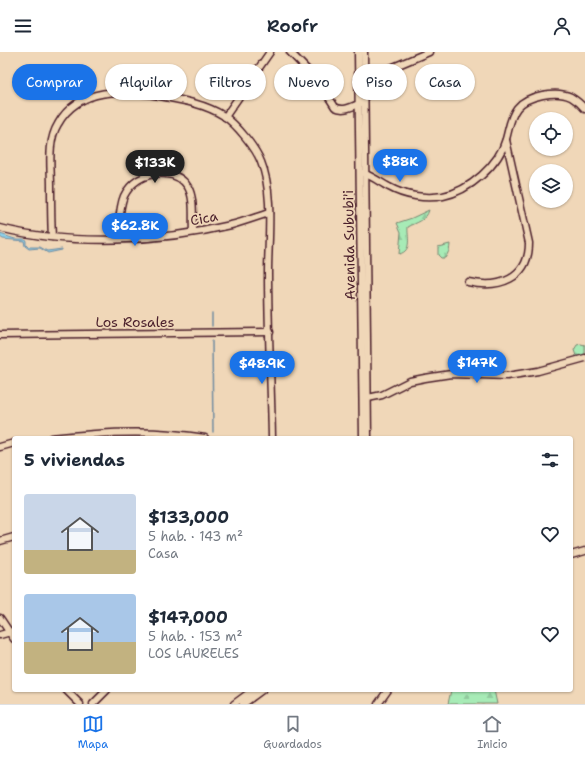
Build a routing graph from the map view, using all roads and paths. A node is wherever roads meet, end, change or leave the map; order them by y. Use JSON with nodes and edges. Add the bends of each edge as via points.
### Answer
{"nodes":[{"id":1,"x":270,"y":52,"type":"edge"},
{"id":2,"x":290,"y":52,"type":"edge"},
{"id":3,"x":358,"y":52,"type":"edge"},
{"id":4,"x":364,"y":52,"type":"edge"},
{"id":5,"x":426,"y":53,"type":"edge"},
{"id":6,"x":364,"y":64,"type":"edge"},
{"id":7,"x":399,"y":64,"type":"edge"},
{"id":8,"x":362,"y":100,"type":"edge"},
{"id":9,"x":362,"y":103,"type":"junction"},
{"id":10,"x":585,"y":108,"type":"edge"},
{"id":11,"x":225,"y":117,"type":"junction"},
{"id":12,"x":506,"y":140,"type":"junction"},
{"id":13,"x":498,"y":157,"type":"junction"},
{"id":14,"x":511,"y":161,"type":"junction"},
{"id":15,"x":362,"y":172,"type":"junction"},
{"id":16,"x":269,"y":214,"type":"junction"},
{"id":17,"x":0,"y":228,"type":"edge"},
{"id":18,"x":193,"y":232,"type":"junction"},
{"id":19,"x":52,"y":237,"type":"junction"},
{"id":20,"x":117,"y":239,"type":"junction"},
{"id":21,"x":468,"y":282,"type":"dead end"},
{"id":22,"x":270,"y":332,"type":"junction"},
{"id":23,"x":0,"y":335,"type":"edge"},
{"id":24,"x":585,"y":358,"type":"edge"},
{"id":25,"x":368,"y":398,"type":"junction"},
{"id":26,"x":70,"y":436,"type":"edge"},
{"id":27,"x":186,"y":436,"type":"edge"},
{"id":28,"x":272,"y":436,"type":"edge"},
{"id":29,"x":363,"y":436,"type":"edge"},
{"id":30,"x":368,"y":436,"type":"edge"},
{"id":31,"x":12,"y":444,"type":"edge"},
{"id":32,"x":0,"y":447,"type":"edge"},
{"id":33,"x":12,"y":538,"type":"edge"},
{"id":34,"x":0,"y":541,"type":"edge"},
{"id":35,"x":585,"y":551,"type":"edge"},
{"id":36,"x":573,"y":554,"type":"edge"},
{"id":37,"x":0,"y":618,"type":"edge"},
{"id":38,"x":11,"y":632,"type":"edge"},
{"id":39,"x":0,"y":635,"type":"edge"},
{"id":40,"x":68,"y":692,"type":"edge"},
{"id":41,"x":105,"y":692,"type":"edge"},
{"id":42,"x":241,"y":692,"type":"edge"},
{"id":43,"x":252,"y":692,"type":"edge"},
{"id":44,"x":259,"y":692,"type":"edge"},
{"id":45,"x":387,"y":692,"type":"edge"},
{"id":46,"x":246,"y":701,"type":"edge"},
{"id":47,"x":80,"y":704,"type":"edge"},
{"id":48,"x":93,"y":704,"type":"edge"},
{"id":49,"x":234,"y":704,"type":"edge"},
{"id":50,"x":378,"y":704,"type":"edge"}],
"edges":[{"from":1,"to":11,"type":"street"},
{"from":2,"to":9,"type":"street","via":[[319,82],[335,107],[346,108]]},
{"from":3,"to":9,"type":"street","name":"Avenida Sububi'i"},
{"from":4,"to":6,"type":"street","name":"Avenida Sububi'i"},
{"from":5,"to":7,"type":"street"},
{"from":8,"to":9,"type":"street","name":"Avenida Sububi'i"},
{"from":9,"to":15,"type":"street","name":"Avenida Sububi'i"},
{"from":10,"to":12,"type":"street","via":[[561,94],[547,94],[524,101],[517,107]]},
{"from":11,"to":16,"type":"street","via":[[252,146],[261,161],[269,193]]},
{"from":11,"to":19,"type":"street","via":[[184,100],[120,91],[88,97],[77,103],[57,124],[52,142]]},
{"from":12,"to":13,"type":"street"},
{"from":12,"to":14,"type":"street"},
{"from":13,"to":14,"type":"street"},
{"from":13,"to":15,"type":"street","via":[[468,186],[443,196],[421,197],[399,192]]},
{"from":14,"to":21,"type":"street","via":[[529,243],[526,260],[518,273],[505,282]]},
{"from":15,"to":25,"type":"street","name":"Avenida Sububi'i"},
{"from":15,"to":29,"type":"street","name":"Avenida Sububi'i"},
{"from":16,"to":18,"type":"street","name":"Cica"},
{"from":16,"to":22,"type":"street"},
{"from":17,"to":19,"type":"street","name":"Cica"},
{"from":18,"to":20,"type":"street","name":"Cica"},
{"from":18,"to":20,"type":"street","via":[[191,199],[187,186],[178,178],[158,174],[138,180],[123,198]]},
{"from":19,"to":20,"type":"street","name":"Cica"},
{"from":22,"to":23,"type":"street","name":"Los Rosales"},
{"from":22,"to":28,"type":"street"},
{"from":24,"to":25,"type":"street","via":[[538,371],[507,376],[432,376]]},
{"from":25,"to":30,"type":"street","name":"Avenida Sububi'i"},
{"from":26,"to":27,"type":"street","via":[[108,432]]},
{"from":31,"to":32,"type":"street"},
{"from":33,"to":34,"type":"street"},
{"from":35,"to":36,"type":"street"},
{"from":37,"to":38,"type":"street"},
{"from":38,"to":39,"type":"street"},
{"from":40,"to":47,"type":"street"},
{"from":41,"to":48,"type":"street"},
{"from":42,"to":46,"type":"street"},
{"from":43,"to":46,"type":"street"},
{"from":44,"to":46,"type":"street"},
{"from":45,"to":50,"type":"street"},
{"from":46,"to":49,"type":"street"}]}
